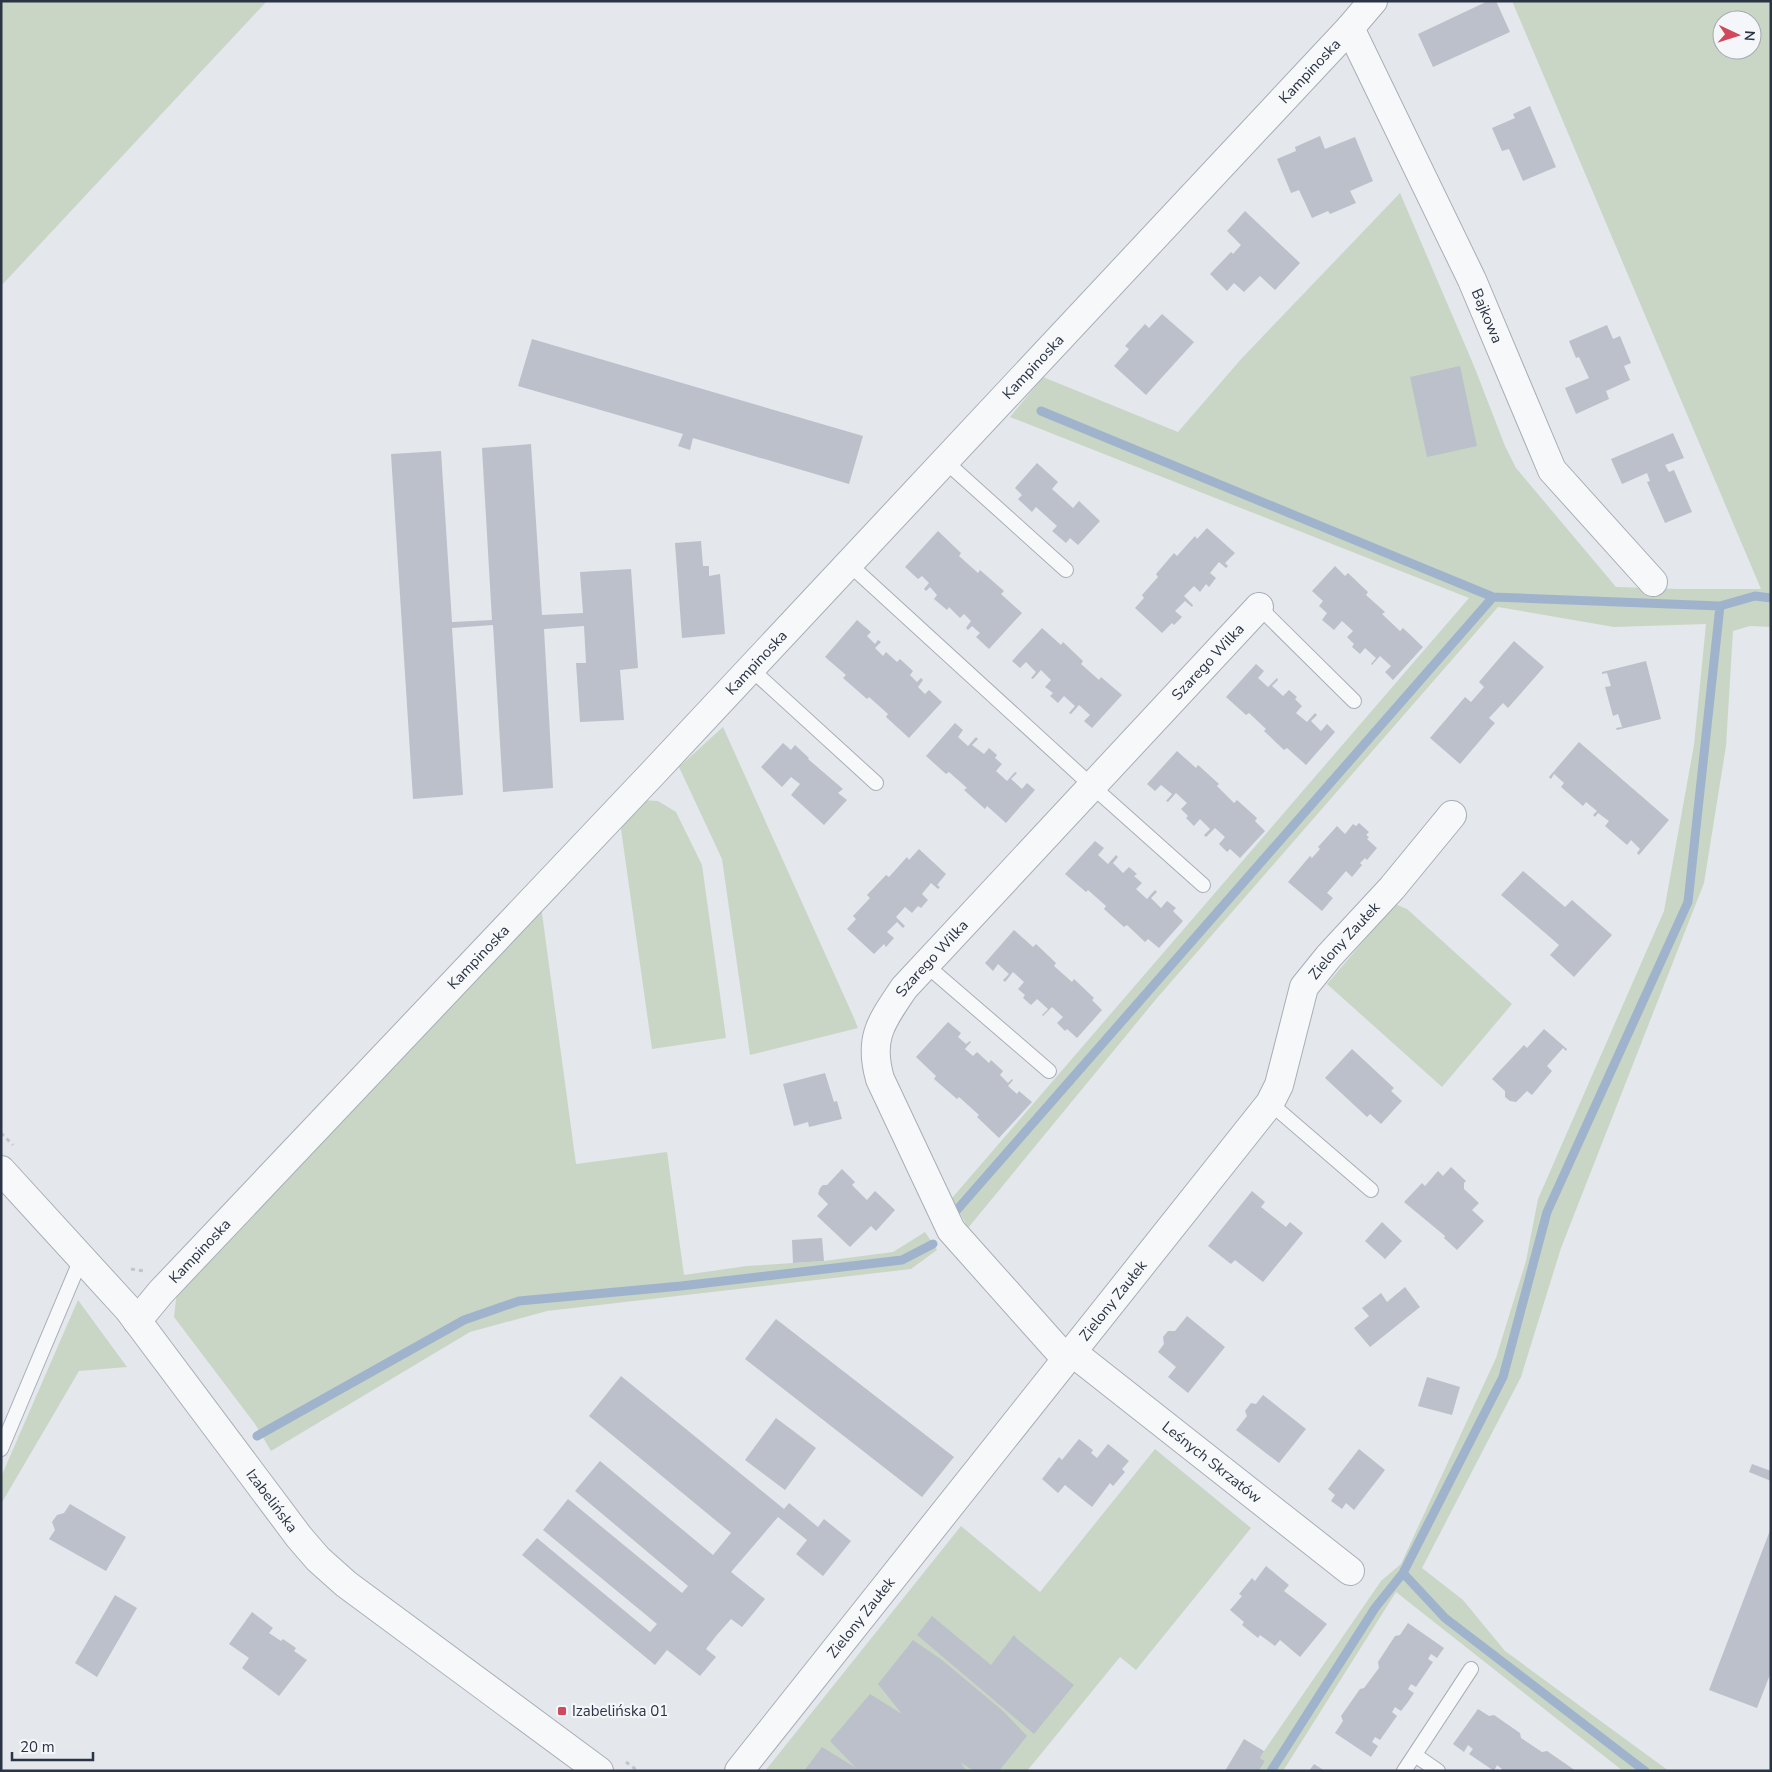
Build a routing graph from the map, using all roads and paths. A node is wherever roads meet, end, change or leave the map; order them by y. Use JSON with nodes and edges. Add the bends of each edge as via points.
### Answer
{"nodes":[{"id":1,"x":1373,"y":1,"type":"edge"},
{"id":2,"x":1350,"y":28,"type":"junction"},
{"id":3,"x":945,"y":461,"type":"junction"},
{"id":4,"x":849,"y":564,"type":"junction"},
{"id":5,"x":1066,"y":570,"type":"dead end"},
{"id":6,"x":1653,"y":582,"type":"dead end"},
{"id":7,"x":1259,"y":607,"type":"joint"},
{"id":8,"x":751,"y":669,"type":"junction"},
{"id":9,"x":1354,"y":701,"type":"dead end"},
{"id":10,"x":876,"y":783,"type":"dead end"},
{"id":11,"x":1092,"y":786,"type":"junction"},
{"id":12,"x":1452,"y":815,"type":"dead end"},
{"id":13,"x":1203,"y":886,"type":"dead end"},
{"id":14,"x":926,"y":965,"type":"junction"},
{"id":15,"x":1049,"y":1070,"type":"dead end"},
{"id":16,"x":1270,"y":1103,"type":"junction"},
{"id":17,"x":1,"y":1133,"type":"edge"},
{"id":18,"x":15,"y":1147,"type":"dead end"},
{"id":19,"x":1,"y":1170,"type":"edge"},
{"id":20,"x":1371,"y":1190,"type":"dead end"},
{"id":21,"x":81,"y":1259,"type":"junction"},
{"id":22,"x":131,"y":1269,"type":"dead end"},
{"id":23,"x":161,"y":1292,"type":"junction"},
{"id":24,"x":137,"y":1321,"type":"junction"},
{"id":25,"x":1069,"y":1355,"type":"junction"},
{"id":26,"x":1,"y":1449,"type":"edge"},
{"id":27,"x":1350,"y":1571,"type":"dead end"},
{"id":28,"x":1471,"y":1669,"type":"dead end"},
{"id":29,"x":1415,"y":1755,"type":"junction"},
{"id":30,"x":611,"y":1765,"type":"edge"},
{"id":31,"x":638,"y":1771,"type":"edge"},
{"id":32,"x":738,"y":1771,"type":"edge"},
{"id":33,"x":1404,"y":1771,"type":"edge"},
{"id":34,"x":1438,"y":1771,"type":"edge"}],
"edges":[{"from":1,"to":2,"type":"street","name":"Kampinoska"},
{"from":2,"to":3,"type":"street","name":"Kampinoska"},
{"from":2,"to":6,"type":"street","name":"Bajkowa","via":[[1472,280],[1552,470]]},
{"from":3,"to":4,"type":"street","name":"Kampinoska"},
{"from":3,"to":5,"type":"lane"},
{"from":4,"to":8,"type":"street","name":"Kampinoska"},
{"from":4,"to":11,"type":"lane"},
{"from":7,"to":9,"type":"lane"},
{"from":7,"to":11,"type":"street","name":"Szarego Wilka"},
{"from":8,"to":10,"type":"lane"},
{"from":8,"to":23,"type":"street","name":"Kampinoska"},
{"from":11,"to":13,"type":"lane"},
{"from":11,"to":14,"type":"street","name":"Szarego Wilka"},
{"from":12,"to":16,"type":"street","name":"Zielony Zaułek","via":[[1304,987],[1279,1085]]},
{"from":14,"to":15,"type":"lane"},
{"from":14,"to":25,"type":"street","name":"Szarego Wilka","via":[[904,988],[881,1022],[875,1064],[880,1079],[951,1230]]},
{"from":16,"to":20,"type":"lane"},
{"from":16,"to":25,"type":"street","name":"Zielony Zaułek"},
{"from":17,"to":18,"type":"path"},
{"from":19,"to":21,"type":"street","name":"Izabelińska"},
{"from":21,"to":24,"type":"street","name":"Izabelińska"},
{"from":21,"to":26,"type":"lane"},
{"from":22,"to":23,"type":"path","via":[[147,1271]]},
{"from":23,"to":24,"type":"street","name":"Kampinoska"},
{"from":24,"to":30,"type":"street","name":"Izabelińska","via":[[318,1559],[346,1584]]},
{"from":25,"to":27,"type":"street","name":"Leśnych Skrzatów"},
{"from":25,"to":32,"type":"street","name":"Zielony Zaułek"},
{"from":28,"to":29,"type":"lane"},
{"from":29,"to":33,"type":"lane"},
{"from":29,"to":34,"type":"lane"},
{"from":30,"to":31,"type":"path"}]}
